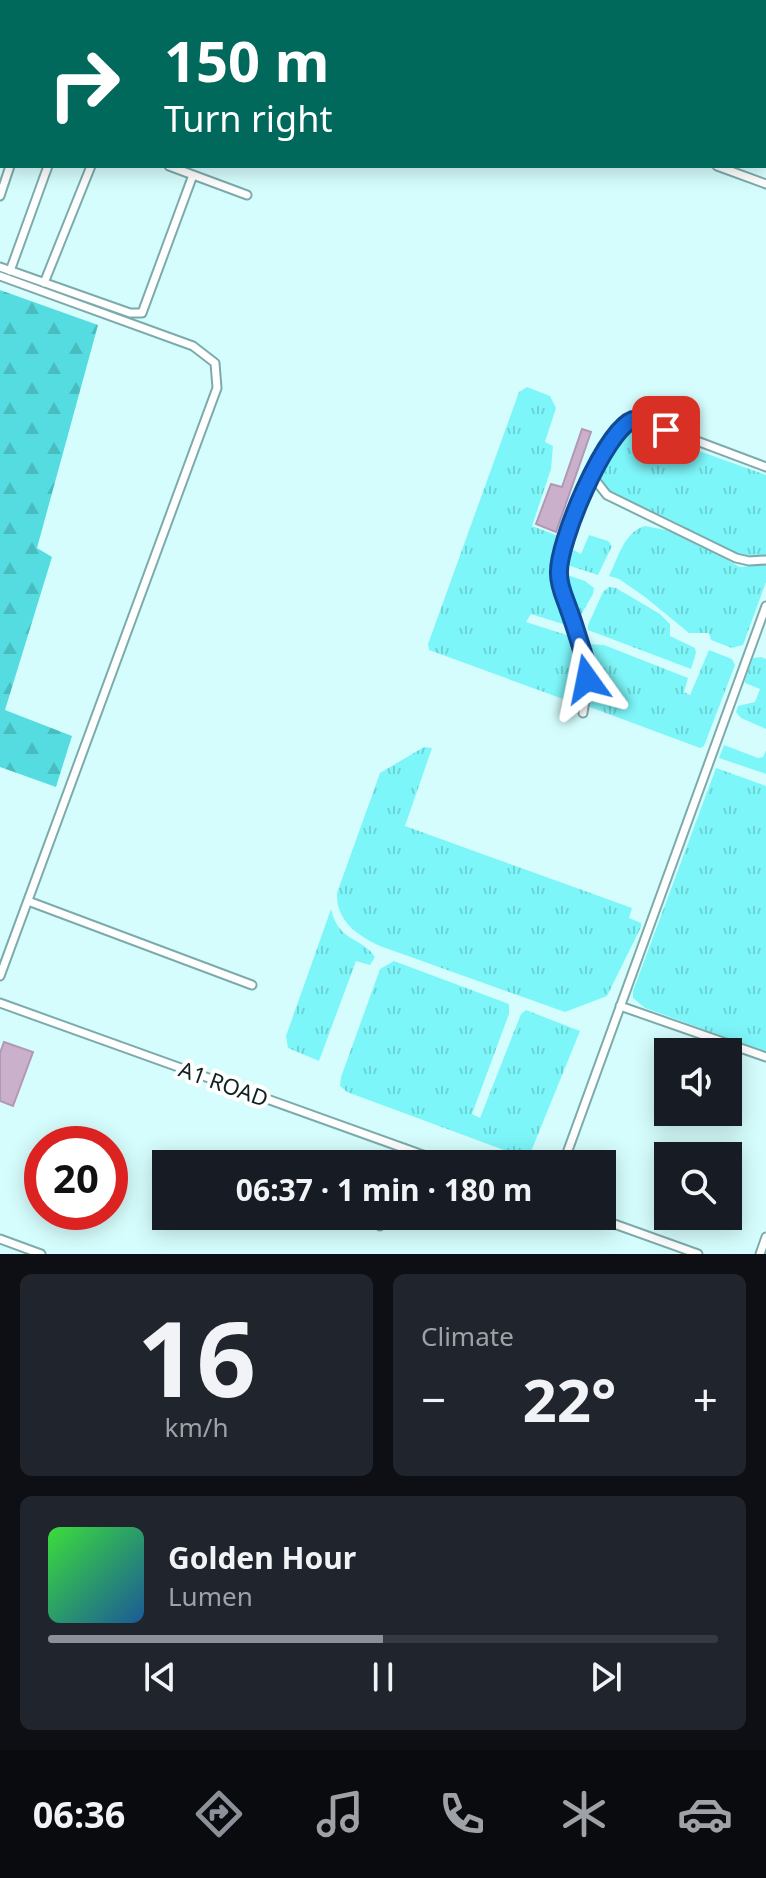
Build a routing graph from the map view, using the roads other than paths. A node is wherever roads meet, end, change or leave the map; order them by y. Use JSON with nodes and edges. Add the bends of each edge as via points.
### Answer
{"nodes":[{"id":1,"x":9,"y":168,"type":"edge"},
{"id":2,"x":47,"y":168,"type":"edge"},
{"id":3,"x":90,"y":168,"type":"edge"},
{"id":4,"x":174,"y":168,"type":"edge"},
{"id":5,"x":722,"y":168,"type":"edge"},
{"id":6,"x":193,"y":175,"type":"junction"},
{"id":7,"x":766,"y":184,"type":"edge"},
{"id":8,"x":247,"y":195,"type":"dead end"},
{"id":9,"x":0,"y":196,"type":"edge"},
{"id":10,"x":0,"y":267,"type":"edge"},
{"id":11,"x":10,"y":271,"type":"junction"},
{"id":12,"x":0,"y":276,"type":"edge"},
{"id":13,"x":44,"y":283,"type":"junction"},
{"id":14,"x":766,"y":467,"type":"edge"},
{"id":15,"x":592,"y":476,"type":"junction"},
{"id":16,"x":766,"y":560,"type":"edge"},
{"id":17,"x":766,"y":606,"type":"edge"},
{"id":18,"x":583,"y":713,"type":"dead end"},
{"id":19,"x":28,"y":901,"type":"junction"},
{"id":20,"x":0,"y":976,"type":"edge"},
{"id":21,"x":252,"y":985,"type":"dead end"},
{"id":22,"x":0,"y":1003,"type":"edge"},
{"id":23,"x":620,"y":1006,"type":"junction"},
{"id":24,"x":766,"y":1057,"type":"edge"},
{"id":25,"x":404,"y":1148,"type":"joint"},
{"id":26,"x":410,"y":1150,"type":"edge"},
{"id":27,"x":568,"y":1150,"type":"edge"},
{"id":28,"x":616,"y":1225,"type":"edge"},
{"id":29,"x":766,"y":1237,"type":"edge"},
{"id":30,"x":0,"y":1239,"type":"edge"},
{"id":31,"x":41,"y":1254,"type":"edge"},
{"id":32,"x":698,"y":1254,"type":"edge"},
{"id":33,"x":760,"y":1254,"type":"edge"}],
"edges":[{"from":1,"to":9,"type":"lane"},
{"from":2,"to":11,"type":"lane"},
{"from":3,"to":13,"type":"lane"},
{"from":4,"to":6,"type":"lane"},
{"from":5,"to":7,"type":"lane"},
{"from":6,"to":8,"type":"lane"},
{"from":6,"to":13,"type":"lane","via":[[142,313]]},
{"from":10,"to":11,"type":"lane"},
{"from":11,"to":13,"type":"lane"},
{"from":12,"to":19,"type":"lane","via":[[193,346],[215,363],[217,388]]},
{"from":14,"to":15,"type":"lane","via":[[633,420],[612,440]]},
{"from":15,"to":16,"type":"lane","via":[[607,495],[736,558]]},
{"from":15,"to":18,"type":"lane","via":[[559,560],[560,587],[588,670]]},
{"from":17,"to":23,"type":"lane"},
{"from":19,"to":20,"type":"lane"},
{"from":19,"to":21,"type":"lane"},
{"from":22,"to":25,"type":"lane","name":"A1 ROAD"},
{"from":23,"to":24,"type":"lane"},
{"from":23,"to":27,"type":"lane"},
{"from":25,"to":26,"type":"lane","name":"A1 ROAD"},
{"from":28,"to":32,"type":"lane"},
{"from":29,"to":33,"type":"lane"},
{"from":30,"to":31,"type":"lane"}]}
